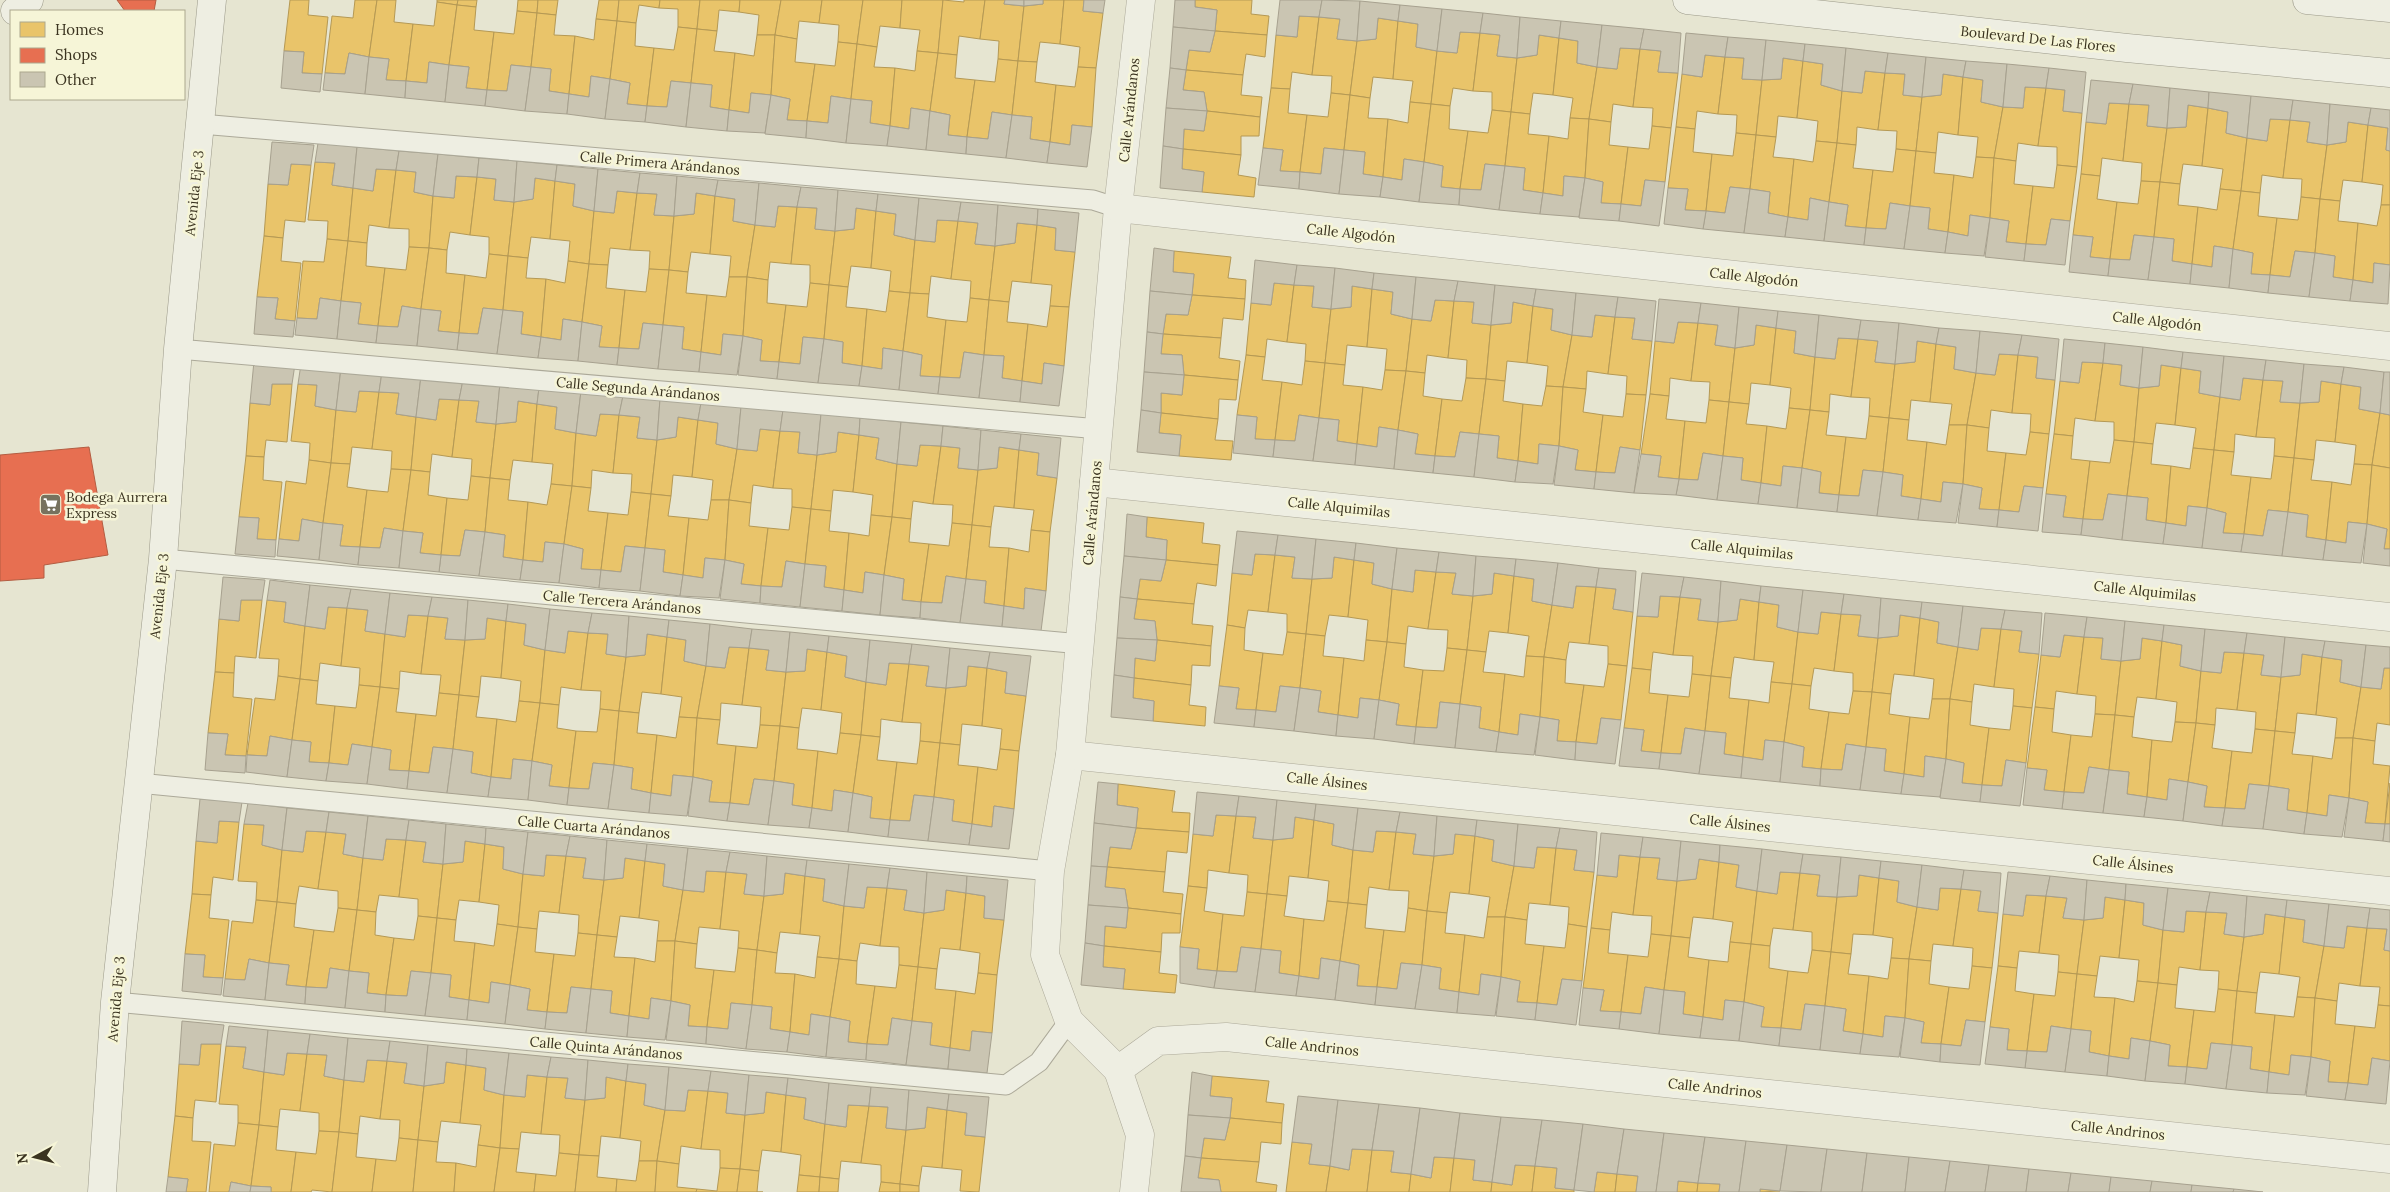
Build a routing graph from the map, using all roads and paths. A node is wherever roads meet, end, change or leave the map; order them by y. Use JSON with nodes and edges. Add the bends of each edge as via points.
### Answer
{"nodes":[{"id":1,"x":29,"y":0,"type":"edge"},
{"id":2,"x":212,"y":0,"type":"edge"},
{"id":3,"x":1140,"y":0,"type":"edge"},
{"id":4,"x":1687,"y":0,"type":"edge"},
{"id":5,"x":2307,"y":0,"type":"edge"},
{"id":6,"x":1778,"y":5,"type":"edge"},
{"id":7,"x":2390,"y":8,"type":"edge"},
{"id":8,"x":16,"y":10,"type":"edge"},
{"id":9,"x":10,"y":16,"type":"edge"},
{"id":10,"x":0,"y":24,"type":"edge"},
{"id":11,"x":2390,"y":73,"type":"edge"},
{"id":12,"x":201,"y":124,"type":"junction"},
{"id":13,"x":1118,"y":208,"type":"junction"},
{"id":14,"x":2390,"y":346,"type":"edge"},
{"id":15,"x":178,"y":349,"type":"junction"},
{"id":16,"x":1099,"y":429,"type":"junction"},
{"id":17,"x":1094,"y":482,"type":"junction"},
{"id":18,"x":163,"y":559,"type":"junction"},
{"id":19,"x":2390,"y":617,"type":"edge"},
{"id":20,"x":1081,"y":644,"type":"junction"},
{"id":21,"x":1070,"y":755,"type":"junction"},
{"id":22,"x":138,"y":783,"type":"junction"},
{"id":23,"x":1050,"y":871,"type":"junction"},
{"id":24,"x":2390,"y":890,"type":"edge"},
{"id":25,"x":115,"y":1002,"type":"junction"},
{"id":26,"x":1069,"y":1021,"type":"junction"},
{"id":27,"x":1118,"y":1070,"type":"junction"},
{"id":28,"x":2390,"y":1159,"type":"edge"},
{"id":29,"x":102,"y":1192,"type":"edge"},
{"id":30,"x":1134,"y":1192,"type":"edge"}],
"edges":[{"from":1,"to":8,"type":"street"},
{"from":2,"to":12,"type":"street","name":"Avenida Eje 3"},
{"from":3,"to":13,"type":"street","name":"Calle Arándanos"},
{"from":4,"to":6,"type":"street","name":"Boulevard De Las Flores"},
{"from":5,"to":7,"type":"street"},
{"from":6,"to":11,"type":"street","name":"Boulevard De Las Flores","via":[[2127,48]]},
{"from":9,"to":10,"type":"street"},
{"from":12,"to":13,"type":"lane","name":"Calle Primera Arándanos","via":[[1093,200]]},
{"from":12,"to":15,"type":"street","name":"Avenida Eje 3"},
{"from":13,"to":14,"type":"street","name":"Calle Algodón"},
{"from":13,"to":16,"type":"street","name":"Calle Arándanos"},
{"from":15,"to":16,"type":"lane","name":"Calle Segunda Arándanos"},
{"from":15,"to":18,"type":"street","name":"Avenida Eje 3"},
{"from":16,"to":17,"type":"street","name":"Calle Arándanos"},
{"from":17,"to":19,"type":"street","name":"Calle Alquimilas"},
{"from":17,"to":20,"type":"street","name":"Calle Arándanos"},
{"from":18,"to":20,"type":"lane","name":"Calle Tercera Arándanos"},
{"from":18,"to":22,"type":"street","name":"Avenida Eje 3"},
{"from":20,"to":21,"type":"street","name":"Calle Arándanos"},
{"from":21,"to":23,"type":"street","name":"Calle Arándanos"},
{"from":21,"to":24,"type":"street","name":"Calle Álsines"},
{"from":22,"to":23,"type":"lane","name":"Calle Cuarta Arándanos"},
{"from":22,"to":25,"type":"street","name":"Avenida Eje 3"},
{"from":23,"to":26,"type":"street","name":"Calle Arándanos","via":[[1044,956]]},
{"from":25,"to":26,"type":"lane","name":"Calle Quinta Arándanos","via":[[1006,1085],[1039,1062]]},
{"from":25,"to":29,"type":"street","name":"Avenida Eje 3"},
{"from":26,"to":27,"type":"street"},
{"from":27,"to":28,"type":"street","name":"Calle Andrinos","via":[[1158,1041],[1226,1037]]},
{"from":27,"to":30,"type":"street","via":[[1140,1135]]}]}
